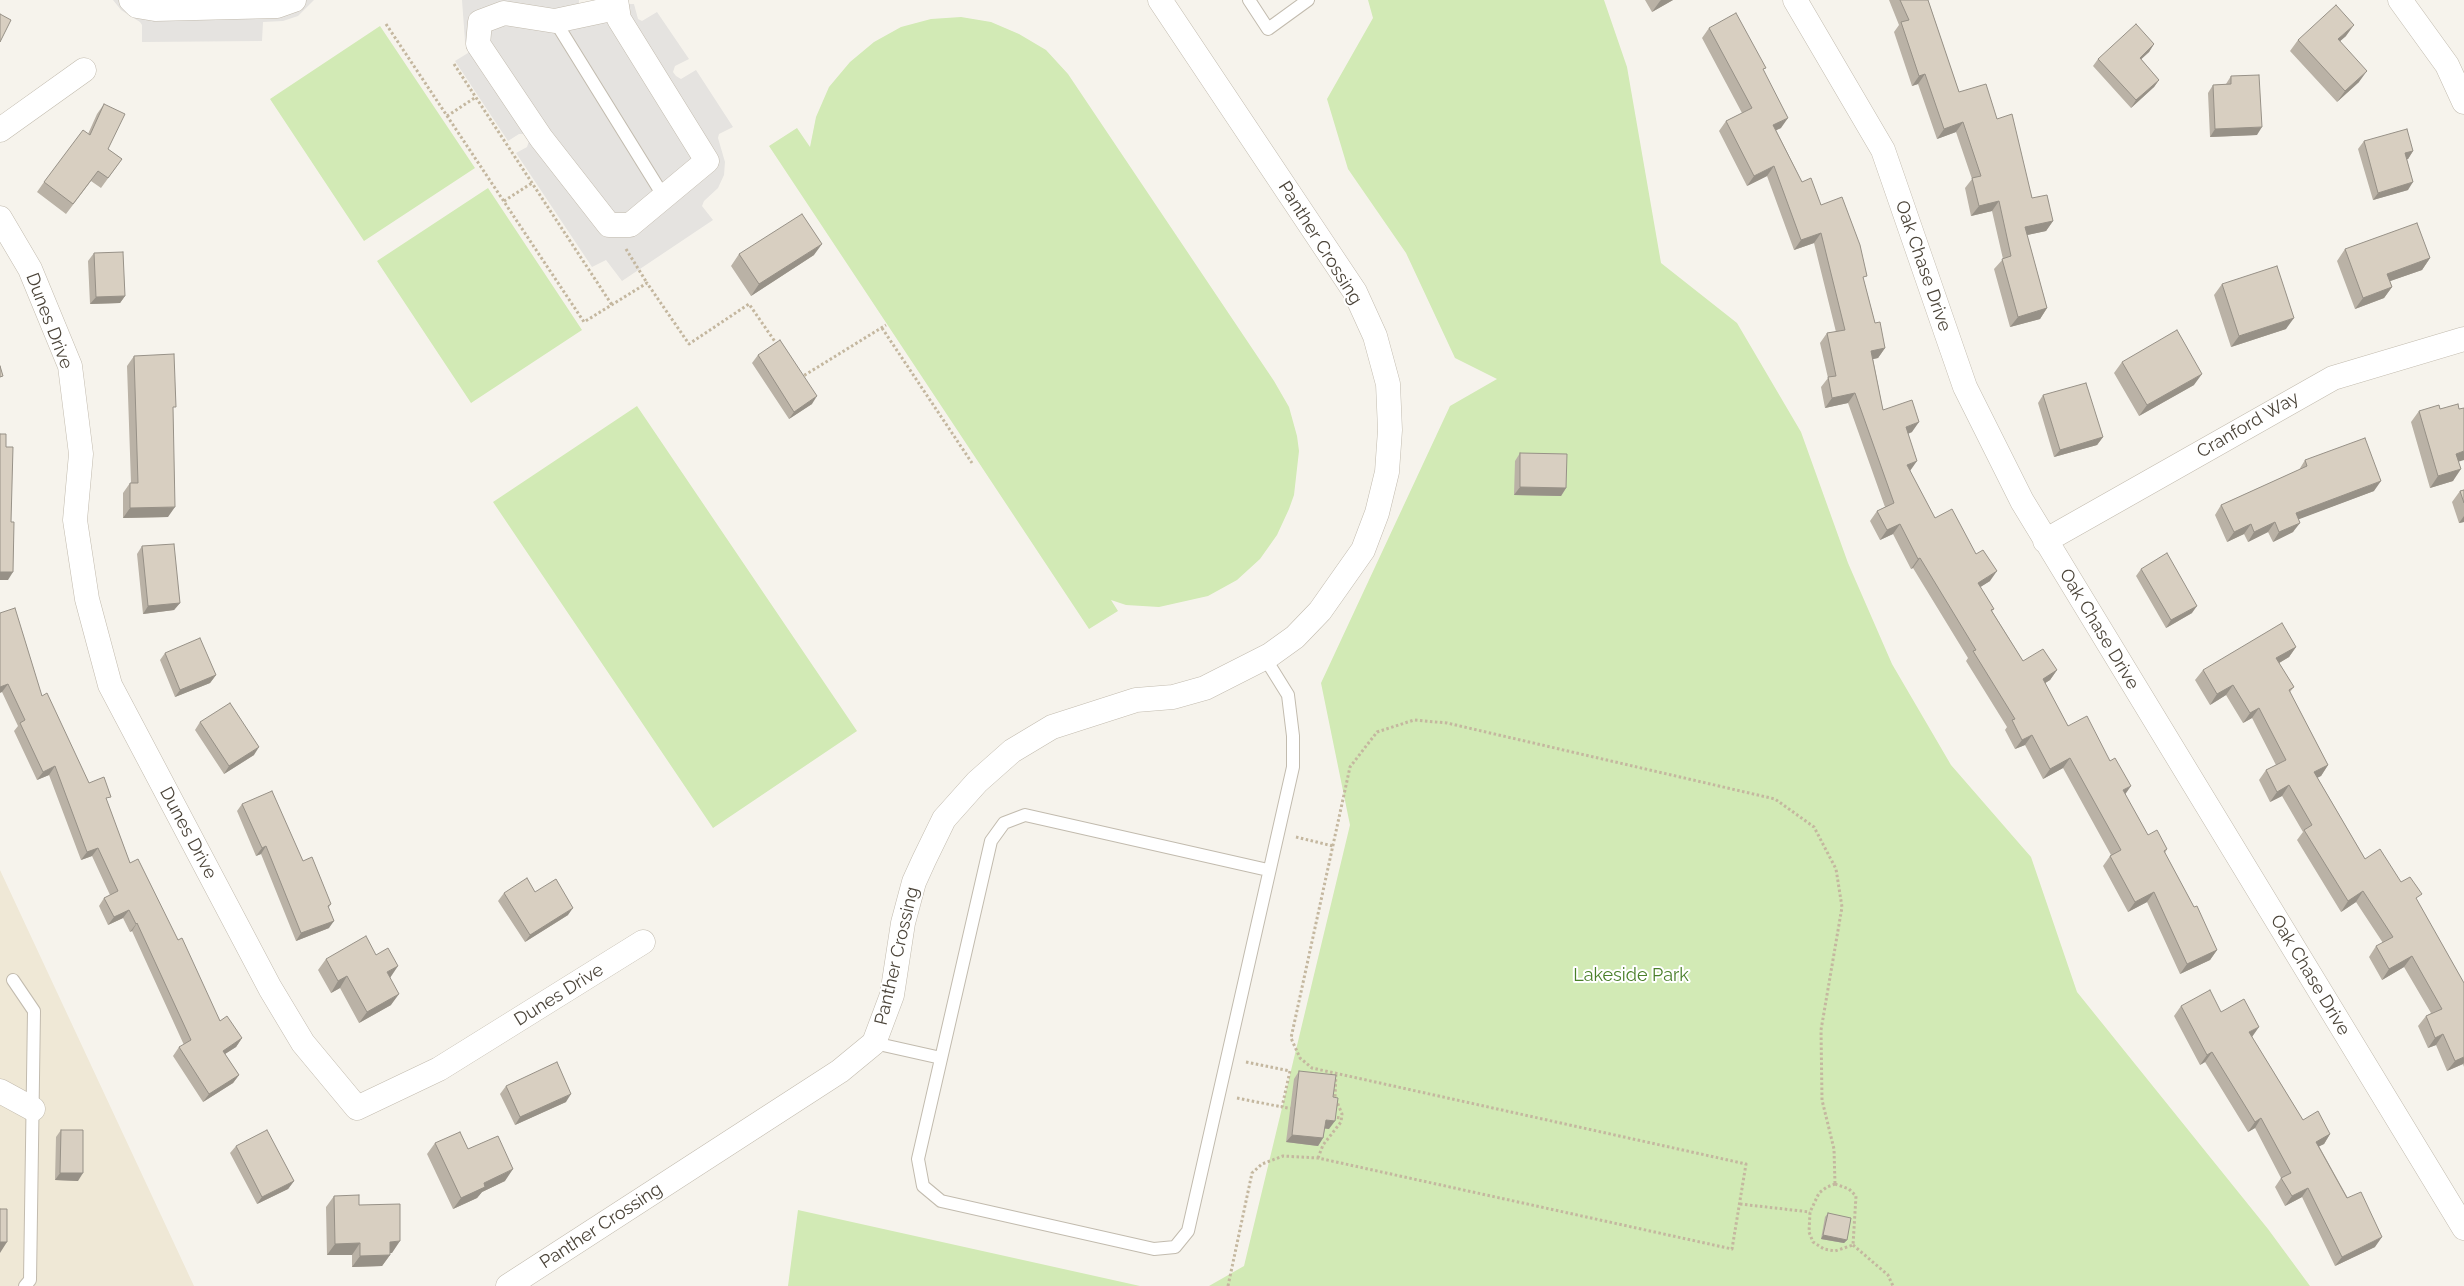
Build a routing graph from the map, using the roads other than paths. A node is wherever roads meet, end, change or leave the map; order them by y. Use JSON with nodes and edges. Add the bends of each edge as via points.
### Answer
{"nodes":[{"id":1,"x":131,"y":0,"type":"edge"},
{"id":2,"x":294,"y":0,"type":"edge"},
{"id":3,"x":1160,"y":0,"type":"edge"},
{"id":4,"x":1249,"y":0,"type":"edge"},
{"id":5,"x":1308,"y":0,"type":"edge"},
{"id":6,"x":1795,"y":0,"type":"edge"},
{"id":7,"x":2400,"y":0,"type":"edge"},
{"id":8,"x":616,"y":4,"type":"edge"},
{"id":9,"x":555,"y":21,"type":"junction"},
{"id":10,"x":84,"y":70,"type":"dead end"},
{"id":11,"x":2464,"y":102,"type":"edge"},
{"id":12,"x":0,"y":130,"type":"edge"},
{"id":13,"x":664,"y":197,"type":"junction"},
{"id":14,"x":0,"y":218,"type":"edge"},
{"id":15,"x":2464,"y":339,"type":"edge"},
{"id":16,"x":2045,"y":541,"type":"junction"},
{"id":17,"x":1265,"y":658,"type":"junction"},
{"id":18,"x":1268,"y":870,"type":"junction"},
{"id":19,"x":643,"y":942,"type":"dead end"},
{"id":20,"x":13,"y":980,"type":"dead end"},
{"id":21,"x":874,"y":1043,"type":"junction"},
{"id":22,"x":941,"y":1058,"type":"junction"},
{"id":23,"x":0,"y":1091,"type":"edge"},
{"id":24,"x":33,"y":1109,"type":"junction"},
{"id":25,"x":2464,"y":1228,"type":"edge"},
{"id":26,"x":25,"y":1286,"type":"edge"},
{"id":27,"x":508,"y":1286,"type":"edge"}],
"edges":[{"from":1,"to":2,"type":"street","via":[[137,6],[155,9],[277,6]]},
{"from":3,"to":17,"type":"street","name":"Panther Crossing","via":[[1356,292],[1375,336],[1388,384],[1390,430],[1387,472],[1378,513],[1363,550],[1320,611],[1295,637]]},
{"from":4,"to":5,"type":"lane","via":[[1268,29]]},
{"from":6,"to":16,"type":"street","name":"Oak Chase Drive","via":[[1883,150],[1965,387],[2002,464]]},
{"from":7,"to":11,"type":"street","via":[[2447,65]]},
{"from":8,"to":9,"type":"street"},
{"from":8,"to":13,"type":"street","via":[[619,19],[707,161]]},
{"from":9,"to":13,"type":"lane"},
{"from":9,"to":13,"type":"street","via":[[504,14],[480,22],[478,44],[541,138],[609,225],[630,225]]},
{"from":10,"to":12,"type":"street"},
{"from":14,"to":19,"type":"street","name":"Dunes Drive","via":[[30,269],[70,366],[81,454],[75,520],[87,599],[110,685],[302,1043],[357,1108],[439,1069]]},
{"from":15,"to":16,"type":"street","name":"Cranford Way","via":[[2332,378]]},
{"from":16,"to":25,"type":"street","name":"Oak Chase Drive"},
{"from":17,"to":18,"type":"lane","via":[[1288,695],[1293,736],[1293,767]]},
{"from":17,"to":21,"type":"street","name":"Panther Crossing","via":[[1205,688],[1173,697],[1136,700],[1052,727],[1012,752],[977,782],[944,819],[914,882],[903,923],[892,995]]},
{"from":18,"to":22,"type":"lane","via":[[1025,815],[1004,823],[991,841]]},
{"from":18,"to":22,"type":"lane","via":[[1188,1231],[1175,1247],[1154,1249],[941,1201],[923,1186],[918,1159]]},
{"from":20,"to":24,"type":"lane","via":[[34,1011]]},
{"from":21,"to":22,"type":"lane"},
{"from":21,"to":27,"type":"street","name":"Panther Crossing","via":[[840,1071]]},
{"from":23,"to":24,"type":"street"},
{"from":24,"to":26,"type":"lane","via":[[30,1280]]}]}
